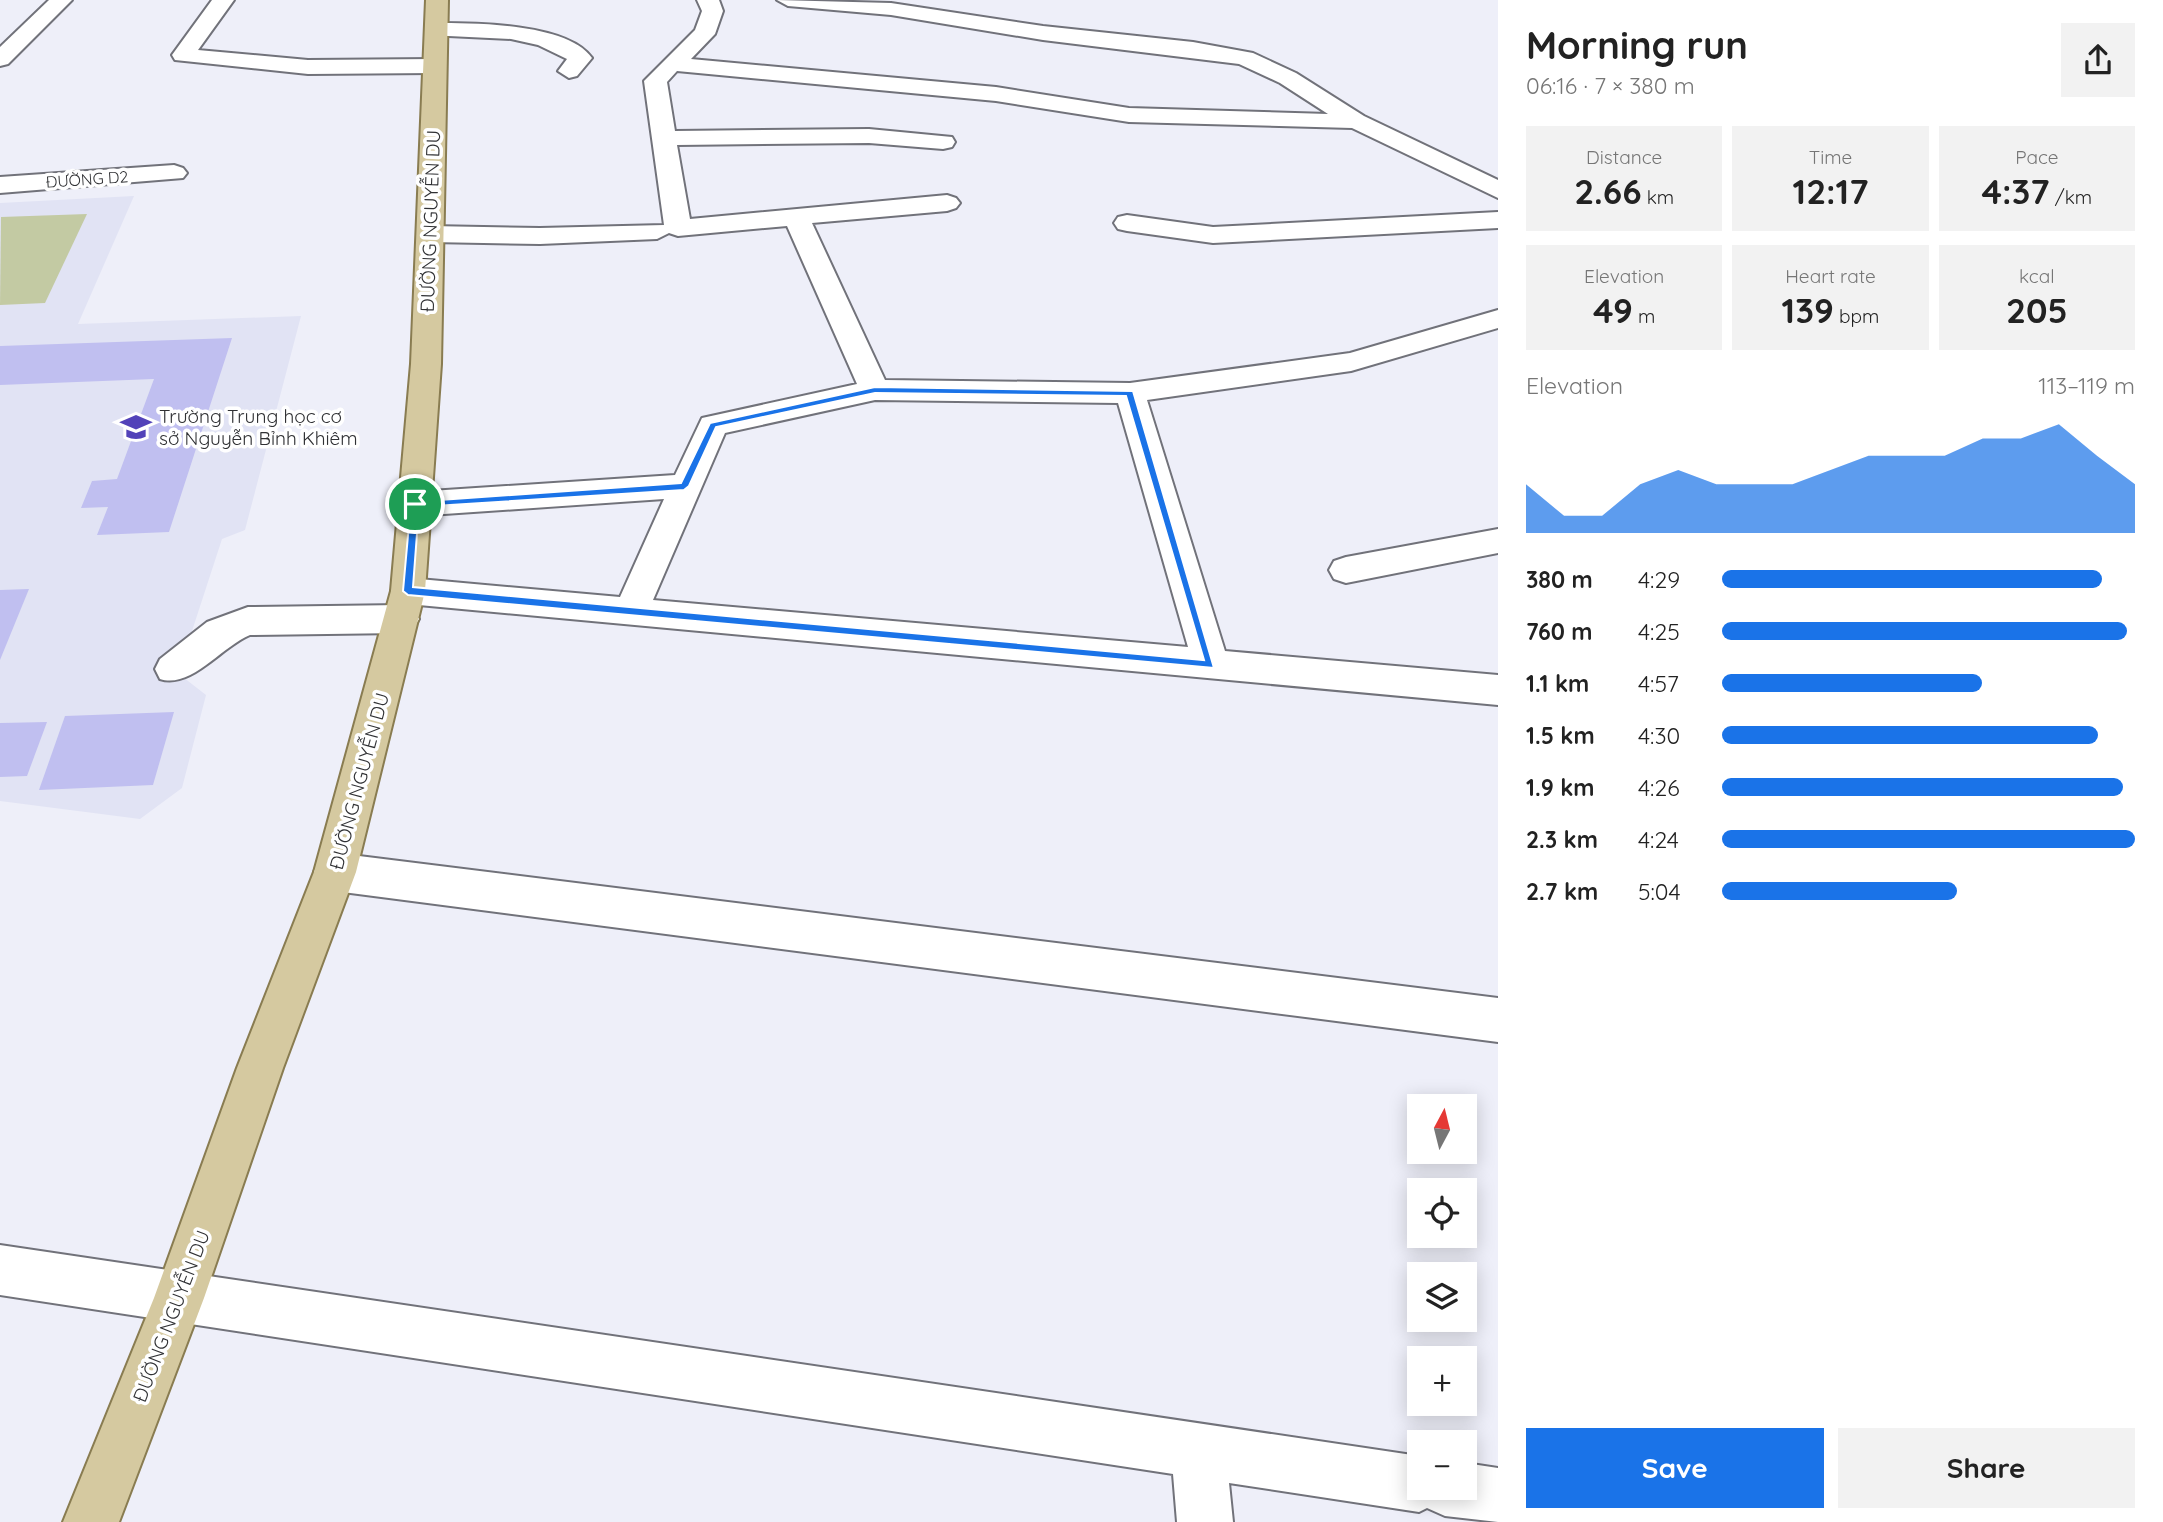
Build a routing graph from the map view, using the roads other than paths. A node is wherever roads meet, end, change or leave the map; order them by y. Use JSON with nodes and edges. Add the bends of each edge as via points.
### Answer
{"nodes":[{"id":1,"x":61,"y":0,"type":"edge"},
{"id":2,"x":223,"y":0,"type":"edge"},
{"id":3,"x":708,"y":0,"type":"edge"},
{"id":4,"x":788,"y":0,"type":"edge"},
{"id":5,"x":436,"y":32,"type":"edge"},
{"id":6,"x":0,"y":59,"type":"edge"},
{"id":7,"x":636,"y":62,"type":"dead end"},
{"id":8,"x":569,"y":71,"type":"dead end"},
{"id":9,"x":663,"y":72,"type":"junction"},
{"id":10,"x":1356,"y":121,"type":"junction"},
{"id":11,"x":666,"y":138,"type":"junction"},
{"id":12,"x":943,"y":142,"type":"dead end"},
{"id":13,"x":174,"y":173,"type":"dead end"},
{"id":14,"x":0,"y":185,"type":"edge"},
{"id":15,"x":1498,"y":190,"type":"edge"},
{"id":16,"x":947,"y":203,"type":"dead end"},
{"id":17,"x":796,"y":217,"type":"junction"},
{"id":18,"x":1498,"y":220,"type":"edge"},
{"id":19,"x":1127,"y":223,"type":"dead end"},
{"id":20,"x":657,"y":231,"type":"dead end"},
{"id":21,"x":430,"y":234,"type":"junction"},
{"id":22,"x":1498,"y":319,"type":"edge"},
{"id":23,"x":875,"y":390,"type":"junction"},
{"id":24,"x":1130,"y":393,"type":"junction"},
{"id":25,"x":684,"y":486,"type":"junction"},
{"id":26,"x":415,"y":504,"type":"junction"},
{"id":27,"x":1498,"y":541,"type":"edge"},
{"id":28,"x":1346,"y":570,"type":"dead end"},
{"id":29,"x":405,"y":605,"type":"junction"},
{"id":30,"x":631,"y":611,"type":"junction"},
{"id":31,"x":1210,"y":665,"type":"junction"},
{"id":32,"x":173,"y":669,"type":"dead end"},
{"id":33,"x":1498,"y":690,"type":"edge"},
{"id":34,"x":335,"y":872,"type":"junction"},
{"id":35,"x":1498,"y":1020,"type":"edge"},
{"id":36,"x":0,"y":1270,"type":"edge"},
{"id":37,"x":179,"y":1298,"type":"junction"},
{"id":38,"x":1198,"y":1450,"type":"junction"},
{"id":39,"x":1407,"y":1482,"type":"edge"},
{"id":40,"x":1477,"y":1493,"type":"edge"},
{"id":41,"x":1498,"y":1496,"type":"edge"},
{"id":42,"x":91,"y":1522,"type":"edge"},
{"id":43,"x":1205,"y":1522,"type":"edge"}],
"edges":[{"from":1,"to":6,"type":"street"},
{"from":2,"to":5,"type":"street","via":[[183,55],[308,67]]},
{"from":3,"to":9,"type":"street","via":[[711,20],[692,49]]},
{"from":4,"to":10,"type":"street","via":[[891,9],[1245,58],[1288,78]]},
{"from":5,"to":8,"type":"street","via":[[495,30],[538,36],[581,58]]},
{"from":5,"to":21,"type":"main road","name":"ĐƯỜNG NGUYỄN DU"},
{"from":7,"to":9,"type":"street"},
{"from":9,"to":10,"type":"street","via":[[996,94],[1129,115]]},
{"from":9,"to":11,"type":"street"},
{"from":10,"to":15,"type":"street"},
{"from":11,"to":12,"type":"street","via":[[869,136]]},
{"from":11,"to":17,"type":"street","via":[[678,228]]},
{"from":13,"to":14,"type":"street","name":"ĐƯỜNG D2"},
{"from":16,"to":17,"type":"street"},
{"from":17,"to":23,"type":"street"},
{"from":18,"to":19,"type":"street","via":[[1213,235]]},
{"from":20,"to":21,"type":"street"},
{"from":21,"to":26,"type":"main road","name":"ĐƯỜNG NGUYỄN DU"},
{"from":22,"to":24,"type":"street","via":[[1351,362]]},
{"from":23,"to":24,"type":"street"},
{"from":23,"to":25,"type":"street","via":[[713,425]]},
{"from":24,"to":31,"type":"street"},
{"from":25,"to":26,"type":"street"},
{"from":25,"to":30,"type":"street"},
{"from":26,"to":29,"type":"main road","name":"ĐƯỜNG NGUYỄN DU"},
{"from":27,"to":28,"type":"street"},
{"from":29,"to":30,"type":"street"},
{"from":29,"to":32,"type":"street","via":[[248,621],[220,632]]},
{"from":29,"to":34,"type":"main road","name":"ĐƯỜNG NGUYỄN DU"},
{"from":30,"to":31,"type":"street"},
{"from":31,"to":33,"type":"street"},
{"from":34,"to":35,"type":"street"},
{"from":34,"to":37,"type":"main road","name":"ĐƯỜNG NGUYỄN DU"},
{"from":36,"to":37,"type":"street"},
{"from":37,"to":38,"type":"street"},
{"from":37,"to":42,"type":"main road","name":"ĐƯỜNG NGUYỄN DU"},
{"from":38,"to":39,"type":"street"},
{"from":38,"to":43,"type":"street"},
{"from":40,"to":41,"type":"street"}]}
